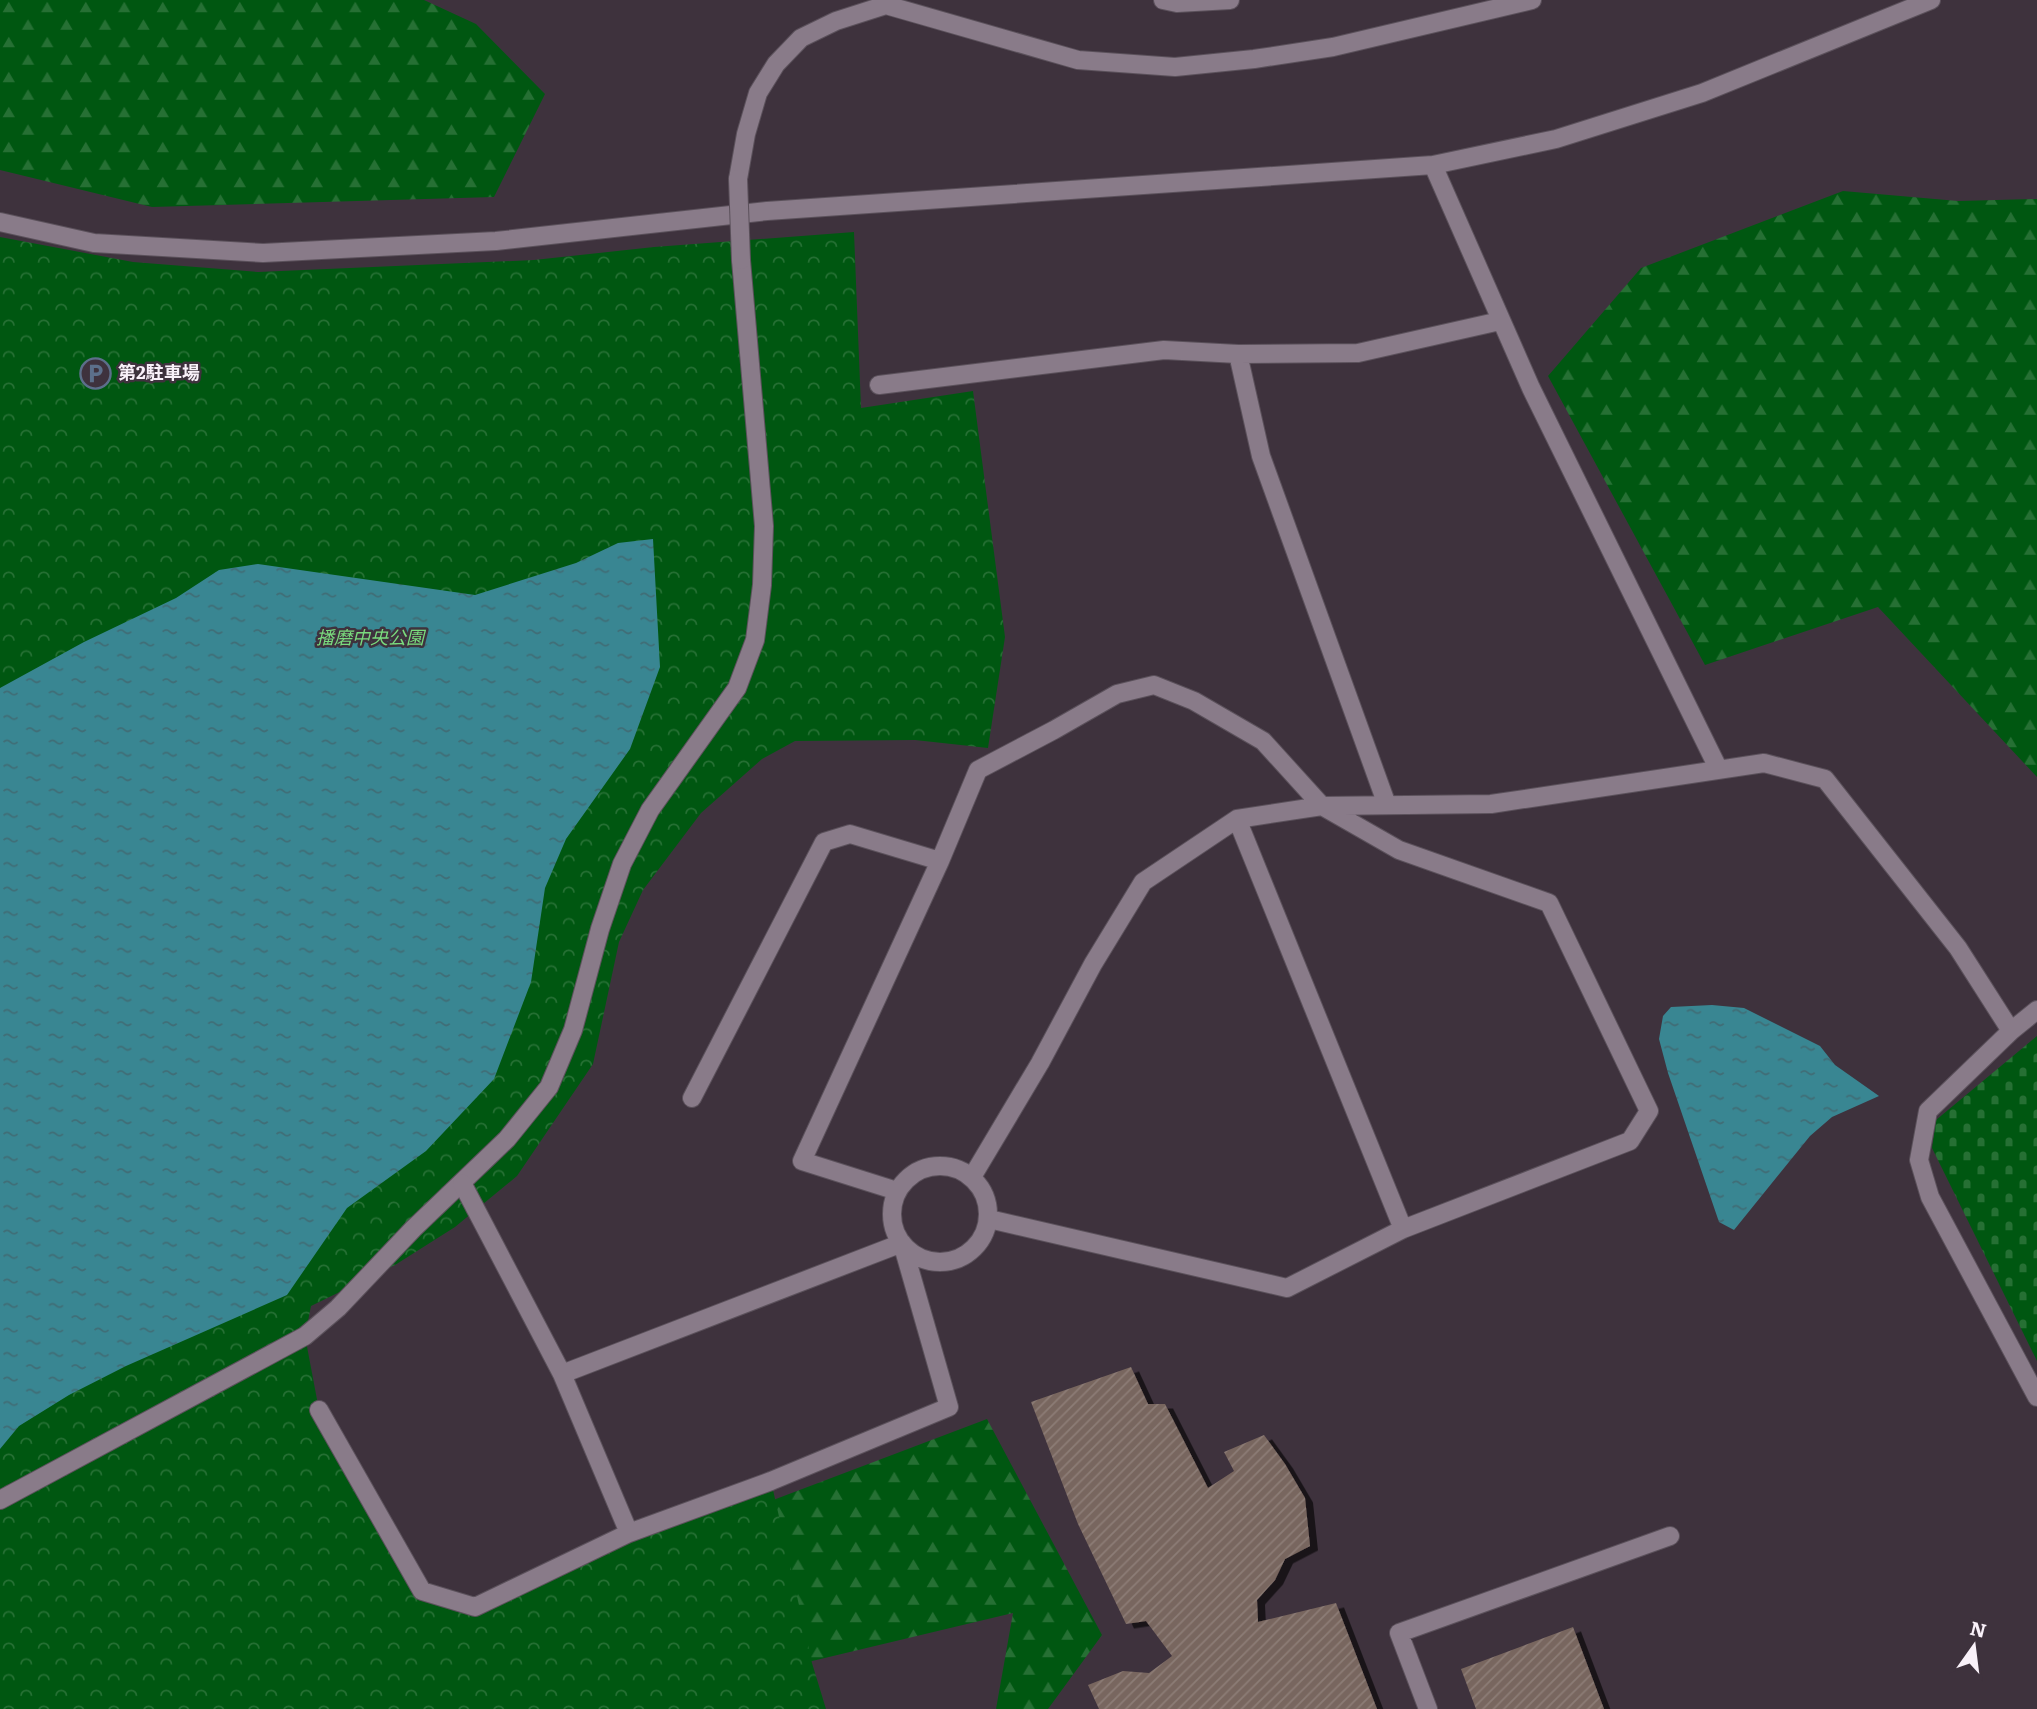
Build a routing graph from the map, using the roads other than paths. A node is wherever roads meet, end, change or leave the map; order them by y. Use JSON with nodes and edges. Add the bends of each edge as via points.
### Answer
{"nodes":[{"id":1,"x":863,"y":0,"type":"edge"},
{"id":2,"x":1163,"y":0,"type":"edge"},
{"id":3,"x":1230,"y":0,"type":"edge"},
{"id":4,"x":1532,"y":0,"type":"edge"},
{"id":5,"x":1931,"y":0,"type":"edge"},
{"id":6,"x":886,"y":5,"type":"junction"},
{"id":7,"x":1433,"y":165,"type":"junction"},
{"id":8,"x":0,"y":222,"type":"edge"},
{"id":9,"x":1500,"y":321,"type":"junction"},
{"id":10,"x":1238,"y":354,"type":"junction"},
{"id":11,"x":879,"y":385,"type":"dead end"},
{"id":12,"x":1718,"y":768,"type":"junction"},
{"id":13,"x":1387,"y":805,"type":"junction"},
{"id":14,"x":1322,"y":806,"type":"junction"},
{"id":15,"x":1237,"y":819,"type":"junction"},
{"id":16,"x":940,"y":861,"type":"junction"},
{"id":17,"x":2037,"y":1010,"type":"edge"},
{"id":18,"x":2011,"y":1031,"type":"junction"},
{"id":19,"x":692,"y":1098,"type":"dead end"},
{"id":20,"x":972,"y":1177,"type":"junction"},
{"id":21,"x":462,"y":1183,"type":"junction"},
{"id":22,"x":897,"y":1191,"type":"junction"},
{"id":23,"x":989,"y":1219,"type":"junction"},
{"id":24,"x":1403,"y":1228,"type":"junction"},
{"id":25,"x":902,"y":1243,"type":"junction"},
{"id":26,"x":562,"y":1374,"type":"junction"},
{"id":27,"x":2037,"y":1396,"type":"edge"},
{"id":28,"x":319,"y":1410,"type":"dead end"},
{"id":29,"x":0,"y":1500,"type":"edge"},
{"id":30,"x":629,"y":1534,"type":"junction"},
{"id":31,"x":1670,"y":1536,"type":"dead end"},
{"id":32,"x":1428,"y":1709,"type":"edge"}],
"edges":[{"from":1,"to":6,"type":"street"},
{"from":2,"to":3,"type":"street"},
{"from":4,"to":6,"type":"street","via":[[1333,47],[1175,67],[1078,60]]},
{"from":5,"to":7,"type":"street","via":[[1702,93],[1556,139]]},
{"from":6,"to":21,"type":"street","bridge":true,"via":[[801,38],[776,64],[758,93],[746,134],[738,178],[741,260],[764,526],[755,640],[737,688],[650,810],[622,864],[573,1030],[549,1087],[507,1139]]},
{"from":7,"to":8,"type":"street","via":[[766,211],[496,241],[263,253],[94,243]]},
{"from":7,"to":9,"type":"street"},
{"from":9,"to":10,"type":"street","via":[[1358,353]]},
{"from":9,"to":12,"type":"street"},
{"from":10,"to":11,"type":"street","via":[[1164,350]]},
{"from":10,"to":13,"type":"street","via":[[1261,456]]},
{"from":12,"to":13,"type":"street","via":[[1491,804]]},
{"from":12,"to":18,"type":"street","via":[[1764,763],[1825,779],[1958,948]]},
{"from":13,"to":14,"type":"street"},
{"from":14,"to":15,"type":"street"},
{"from":14,"to":16,"type":"street","via":[[1263,741],[1194,701],[1154,685],[1118,694],[978,770]]},
{"from":14,"to":24,"type":"street","via":[[1399,850],[1549,902],[1648,1111],[1630,1140]]},
{"from":15,"to":20,"type":"street","via":[[1143,882]]},
{"from":15,"to":24,"type":"street"},
{"from":16,"to":19,"type":"street","via":[[850,834],[824,842]]},
{"from":16,"to":22,"type":"street","via":[[802,1161]]},
{"from":17,"to":18,"type":"street"},
{"from":18,"to":27,"type":"street","via":[[1928,1111],[1919,1160],[1930,1197]]},
{"from":20,"to":22,"type":"street","via":[[953,1166],[931,1166],[911,1175]]},
{"from":20,"to":23,"type":"street","via":[[986,1196]]},
{"from":21,"to":26,"type":"street"},
{"from":21,"to":29,"type":"street","via":[[305,1336]]},
{"from":22,"to":25,"type":"street","via":[[892,1218]]},
{"from":23,"to":24,"type":"street","via":[[1287,1288]]},
{"from":23,"to":25,"type":"street","via":[[984,1237],[971,1252],[954,1260],[935,1262],[916,1256]]},
{"from":25,"to":26,"type":"street"},
{"from":25,"to":30,"type":"street","via":[[949,1407]]},
{"from":26,"to":30,"type":"street"},
{"from":28,"to":30,"type":"street","via":[[422,1591],[475,1606]]},
{"from":31,"to":32,"type":"street","via":[[1399,1633]]}]}
